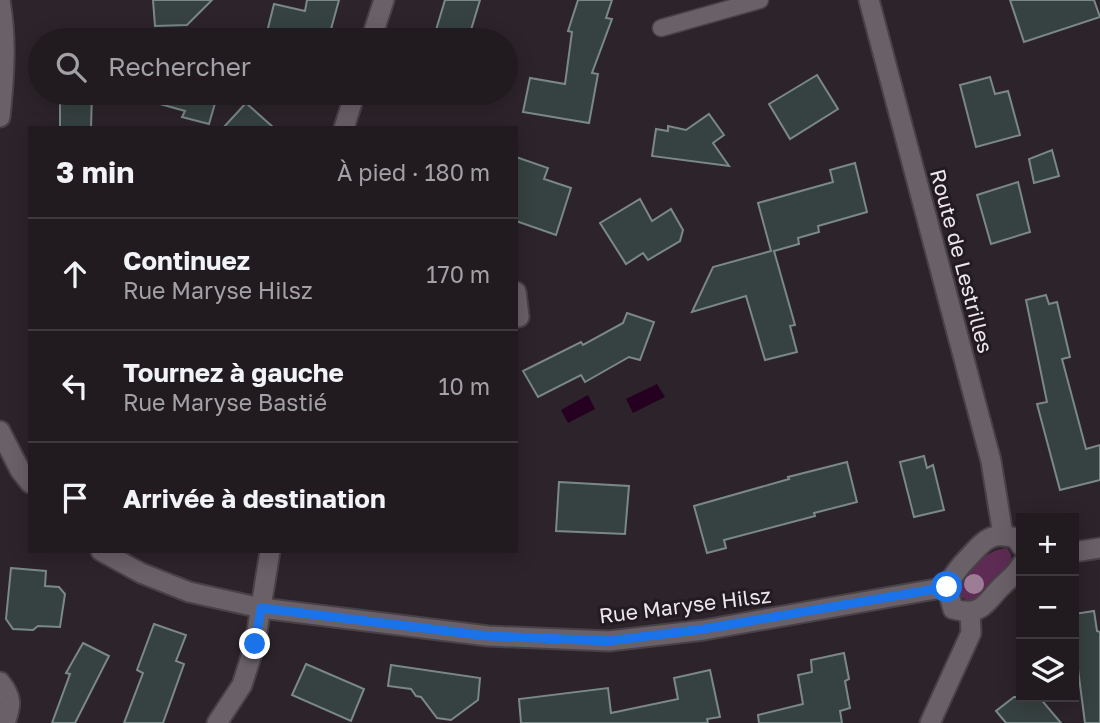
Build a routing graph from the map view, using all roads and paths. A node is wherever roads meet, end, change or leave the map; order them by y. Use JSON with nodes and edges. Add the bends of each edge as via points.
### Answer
{"nodes":[{"id":1,"x":384,"y":0,"type":"edge"},
{"id":2,"x":760,"y":0,"type":"edge"},
{"id":3,"x":869,"y":0,"type":"edge"},
{"id":4,"x":0,"y":1,"type":"edge"},
{"id":5,"x":375,"y":28,"type":"edge"},
{"id":6,"x":661,"y":29,"type":"dead end"},
{"id":7,"x":351,"y":105,"type":"edge"},
{"id":8,"x":0,"y":117,"type":"edge"},
{"id":9,"x":345,"y":126,"type":"edge"},
{"id":10,"x":518,"y":309,"type":"edge"},
{"id":11,"x":519,"y":317,"type":"dead end"},
{"id":12,"x":0,"y":431,"type":"edge"},
{"id":13,"x":28,"y":480,"type":"edge"},
{"id":14,"x":1003,"y":535,"type":"junction"},
{"id":15,"x":1016,"y":538,"type":"edge"},
{"id":16,"x":1100,"y":548,"type":"edge"},
{"id":17,"x":1079,"y":551,"type":"edge"},
{"id":18,"x":105,"y":553,"type":"edge"},
{"id":19,"x":270,"y":553,"type":"edge"},
{"id":20,"x":1016,"y":574,"type":"edge"},
{"id":21,"x":947,"y":587,"type":"junction"},
{"id":22,"x":261,"y":608,"type":"junction"},
{"id":23,"x":970,"y":613,"type":"junction"},
{"id":24,"x":0,"y":682,"type":"edge"},
{"id":25,"x":5,"y":723,"type":"edge"},
{"id":26,"x":217,"y":723,"type":"edge"},
{"id":27,"x":930,"y":723,"type":"edge"}],
"edges":[{"from":1,"to":5,"type":"street"},
{"from":2,"to":6,"type":"lane"},
{"from":3,"to":14,"type":"street","name":"Route de Lestrilles","via":[[988,448]]},
{"from":4,"to":8,"type":"street","via":[[4,22]]},
{"from":7,"to":9,"type":"street"},
{"from":10,"to":11,"type":"street"},
{"from":12,"to":13,"type":"street"},
{"from":14,"to":15,"type":"street"},
{"from":14,"to":21,"type":"street","via":[[981,542],[954,571]]},
{"from":16,"to":17,"type":"street"},
{"from":18,"to":22,"type":"street","name":"Rue Maryse Hilsz","via":[[189,592]]},
{"from":19,"to":22,"type":"street"},
{"from":20,"to":23,"type":"street","via":[[983,608]]},
{"from":21,"to":22,"type":"street","name":"Rue Maryse Hilsz","via":[[609,641],[488,636]]},
{"from":21,"to":23,"type":"street","via":[[953,609]]},
{"from":22,"to":26,"type":"street","via":[[242,685]]},
{"from":23,"to":27,"type":"street","via":[[971,633]]},
{"from":24,"to":25,"type":"street","via":[[11,705]]}]}
